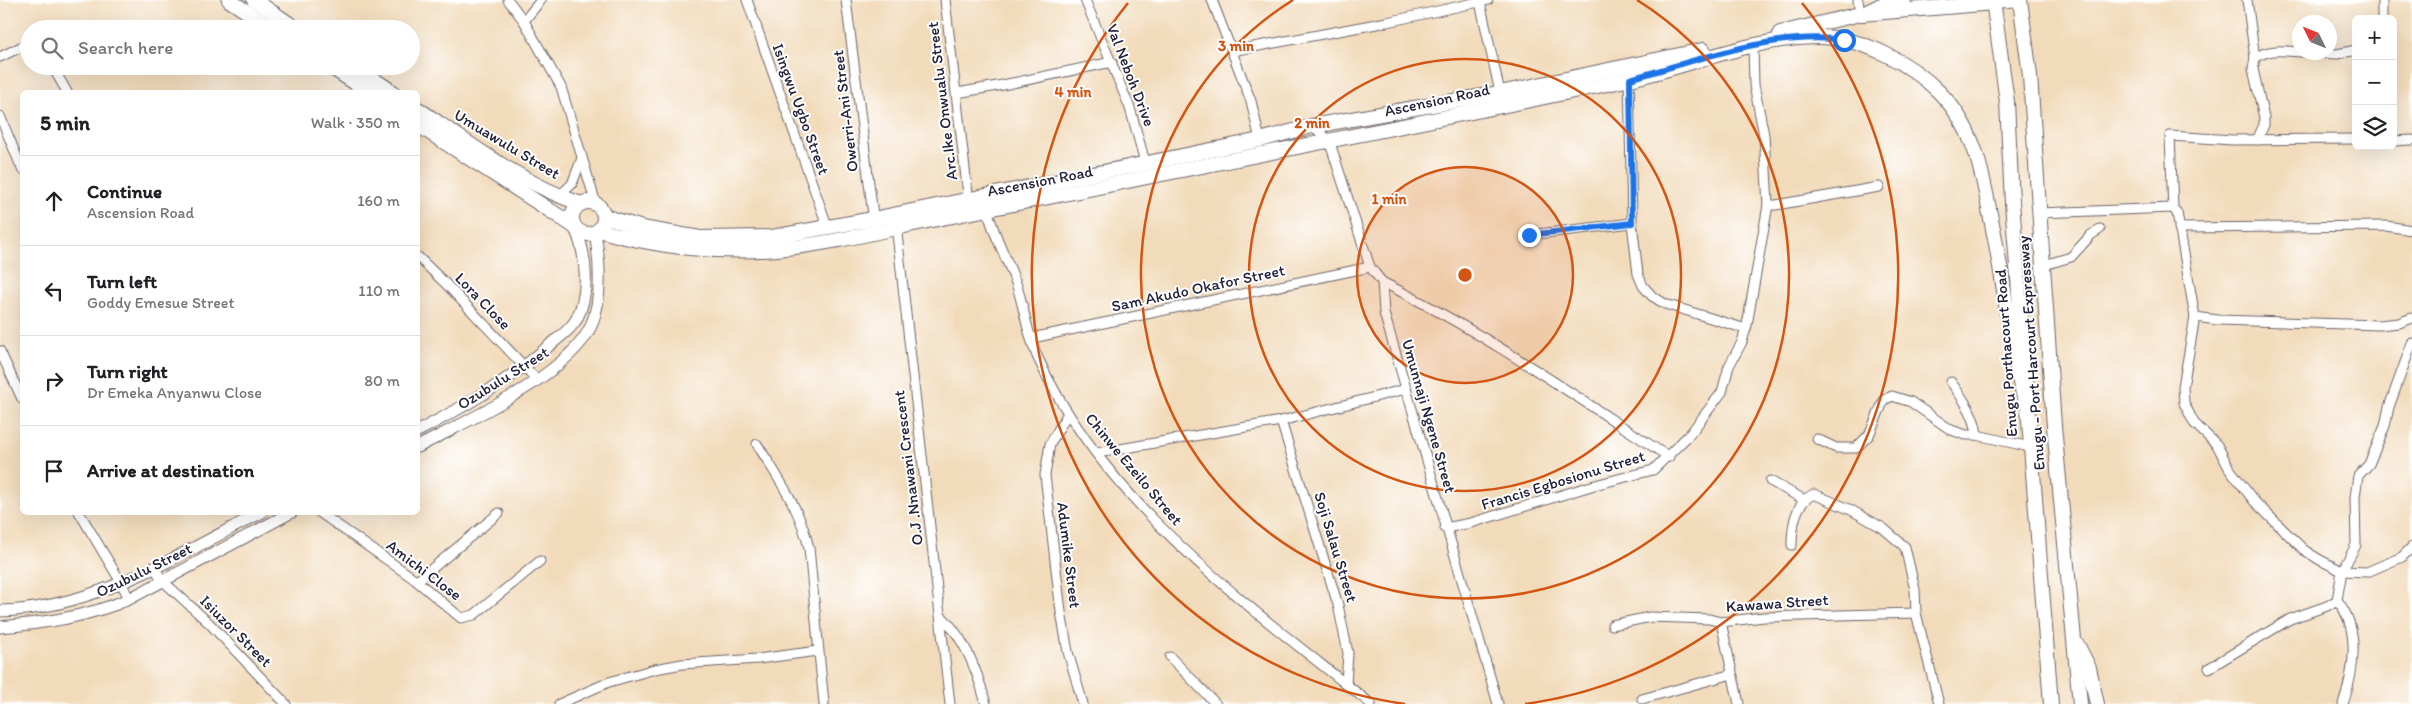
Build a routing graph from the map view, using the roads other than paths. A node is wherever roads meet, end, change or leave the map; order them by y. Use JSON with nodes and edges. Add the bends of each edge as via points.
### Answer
{"nodes":[{"id":1,"x":229,"y":0,"type":"edge"},
{"id":2,"x":254,"y":0,"type":"edge"},
{"id":3,"x":508,"y":0,"type":"edge"},
{"id":4,"x":541,"y":0,"type":"edge"},
{"id":5,"x":747,"y":0,"type":"edge"},
{"id":6,"x":846,"y":0,"type":"edge"},
{"id":7,"x":945,"y":0,"type":"edge"},
{"id":8,"x":1085,"y":0,"type":"edge"},
{"id":9,"x":1212,"y":0,"type":"edge"},
{"id":10,"x":1858,"y":0,"type":"edge"},
{"id":11,"x":1904,"y":0,"type":"edge"},
{"id":12,"x":2247,"y":0,"type":"edge"},
{"id":13,"x":2382,"y":0,"type":"edge"},
{"id":14,"x":1484,"y":1,"type":"edge"},
{"id":15,"x":1994,"y":1,"type":"edge"},
{"id":16,"x":2020,"y":1,"type":"edge"},
{"id":17,"x":1861,"y":14,"type":"junction"},
{"id":18,"x":2382,"y":15,"type":"edge"},
{"id":19,"x":259,"y":20,"type":"edge"},
{"id":20,"x":284,"y":20,"type":"edge"},
{"id":21,"x":524,"y":21,"type":"junction"},
{"id":22,"x":1753,"y":46,"type":"junction"},
{"id":23,"x":20,"y":47,"type":"edge"},
{"id":24,"x":1232,"y":51,"type":"junction"},
{"id":25,"x":2352,"y":51,"type":"edge"},
{"id":26,"x":2292,"y":52,"type":"edge"},
{"id":27,"x":2337,"y":54,"type":"edge"},
{"id":28,"x":0,"y":57,"type":"edge"},
{"id":29,"x":2255,"y":58,"type":"junction"},
{"id":30,"x":1112,"y":62,"type":"junction"},
{"id":31,"x":1629,"y":73,"type":"junction"},
{"id":32,"x":57,"y":75,"type":"edge"},
{"id":33,"x":343,"y":75,"type":"edge"},
{"id":34,"x":367,"y":75,"type":"edge"},
{"id":35,"x":66,"y":90,"type":"edge"},
{"id":36,"x":366,"y":90,"type":"edge"},
{"id":37,"x":390,"y":90,"type":"edge"},
{"id":38,"x":957,"y":93,"type":"junction"},
{"id":39,"x":1501,"y":98,"type":"junction"},
{"id":40,"x":420,"y":110,"type":"edge"},
{"id":41,"x":0,"y":116,"type":"edge"},
{"id":42,"x":420,"y":125,"type":"edge"},
{"id":43,"x":1312,"y":126,"type":"junction"},
{"id":44,"x":2352,"y":139,"type":"edge"},
{"id":45,"x":1260,"y":140,"type":"junction"},
{"id":46,"x":1329,"y":140,"type":"junction"},
{"id":47,"x":2257,"y":140,"type":"junction"},
{"id":48,"x":2412,"y":140,"type":"edge"},
{"id":49,"x":2397,"y":141,"type":"edge"},
{"id":50,"x":582,"y":157,"type":"junction"},
{"id":51,"x":1145,"y":162,"type":"junction"},
{"id":52,"x":20,"y":164,"type":"edge"},
{"id":53,"x":1879,"y":187,"type":"dead end"},
{"id":54,"x":559,"y":196,"type":"junction"},
{"id":55,"x":985,"y":196,"type":"junction"},
{"id":56,"x":581,"y":204,"type":"junction"},
{"id":57,"x":596,"y":204,"type":"junction"},
{"id":58,"x":1768,"y":205,"type":"junction"},
{"id":59,"x":970,"y":206,"type":"junction"},
{"id":60,"x":2173,"y":208,"type":"junction"},
{"id":61,"x":987,"y":210,"type":"junction"},
{"id":62,"x":2038,"y":213,"type":"junction"},
{"id":63,"x":604,"y":216,"type":"junction"},
{"id":64,"x":895,"y":221,"type":"junction"},
{"id":65,"x":1632,"y":223,"type":"junction"},
{"id":66,"x":874,"y":225,"type":"junction"},
{"id":67,"x":575,"y":227,"type":"junction"},
{"id":68,"x":828,"y":228,"type":"junction"},
{"id":69,"x":2180,"y":228,"type":"junction"},
{"id":70,"x":2100,"y":229,"type":"dead end"},
{"id":71,"x":2412,"y":230,"type":"edge"},
{"id":72,"x":597,"y":231,"type":"junction"},
{"id":73,"x":1529,"y":235,"type":"dead end"},
{"id":74,"x":420,"y":259,"type":"edge"},
{"id":75,"x":2041,"y":266,"type":"junction"},
{"id":76,"x":1370,"y":267,"type":"junction"},
{"id":77,"x":1382,"y":282,"type":"junction"},
{"id":78,"x":2195,"y":317,"type":"junction"},
{"id":79,"x":2412,"y":318,"type":"edge"},
{"id":80,"x":1746,"y":329,"type":"junction"},
{"id":81,"x":1032,"y":338,"type":"junction"},
{"id":82,"x":2412,"y":344,"type":"edge"},
{"id":83,"x":0,"y":350,"type":"edge"},
{"id":84,"x":526,"y":366,"type":"junction"},
{"id":85,"x":537,"y":380,"type":"junction"},
{"id":86,"x":1951,"y":382,"type":"dead end"},
{"id":87,"x":1406,"y":389,"type":"junction"},
{"id":88,"x":20,"y":395,"type":"edge"},
{"id":89,"x":2028,"y":410,"type":"junction"},
{"id":90,"x":1068,"y":413,"type":"junction"},
{"id":91,"x":1281,"y":421,"type":"junction"},
{"id":92,"x":420,"y":430,"type":"edge"},
{"id":93,"x":1976,"y":435,"type":"junction"},
{"id":94,"x":1817,"y":439,"type":"dead end"},
{"id":95,"x":757,"y":444,"type":"dead end"},
{"id":96,"x":420,"y":446,"type":"edge"},
{"id":97,"x":2030,"y":447,"type":"junction"},
{"id":98,"x":1097,"y":453,"type":"junction"},
{"id":99,"x":1669,"y":457,"type":"junction"},
{"id":100,"x":1770,"y":481,"type":"dead end"},
{"id":101,"x":1803,"y":499,"type":"junction"},
{"id":102,"x":499,"y":513,"type":"dead end"},
{"id":103,"x":81,"y":515,"type":"edge"},
{"id":104,"x":256,"y":515,"type":"edge"},
{"id":105,"x":286,"y":515,"type":"edge"},
{"id":106,"x":324,"y":515,"type":"edge"},
{"id":107,"x":1445,"y":528,"type":"junction"},
{"id":108,"x":1792,"y":545,"type":"dead end"},
{"id":109,"x":2412,"y":547,"type":"edge"},
{"id":110,"x":540,"y":561,"type":"dead end"},
{"id":111,"x":154,"y":567,"type":"junction"},
{"id":112,"x":2347,"y":568,"type":"junction"},
{"id":113,"x":163,"y":581,"type":"junction"},
{"id":114,"x":417,"y":581,"type":"junction"},
{"id":115,"x":122,"y":584,"type":"junction"},
{"id":116,"x":129,"y":599,"type":"junction"},
{"id":117,"x":2337,"y":600,"type":"junction"},
{"id":118,"x":0,"y":611,"type":"edge"},
{"id":119,"x":1916,"y":613,"type":"junction"},
{"id":120,"x":941,"y":616,"type":"junction"},
{"id":121,"x":1721,"y":622,"type":"junction"},
{"id":122,"x":1612,"y":625,"type":"dead end"},
{"id":123,"x":0,"y":627,"type":"edge"},
{"id":124,"x":2075,"y":642,"type":"junction"},
{"id":125,"x":818,"y":651,"type":"junction"},
{"id":126,"x":1170,"y":656,"type":"dead end"},
{"id":127,"x":2209,"y":668,"type":"dead end"},
{"id":128,"x":1732,"y":674,"type":"junction"},
{"id":129,"x":2048,"y":674,"type":"junction"},
{"id":130,"x":1346,"y":684,"type":"junction"},
{"id":131,"x":1642,"y":699,"type":"dead end"},
{"id":132,"x":286,"y":704,"type":"edge"},
{"id":133,"x":559,"y":704,"type":"edge"},
{"id":134,"x":824,"y":704,"type":"edge"},
{"id":135,"x":950,"y":704,"type":"edge"},
{"id":136,"x":986,"y":704,"type":"edge"},
{"id":137,"x":1083,"y":704,"type":"edge"},
{"id":138,"x":1216,"y":704,"type":"edge"},
{"id":139,"x":1370,"y":704,"type":"edge"},
{"id":140,"x":1498,"y":704,"type":"edge"},
{"id":141,"x":1739,"y":704,"type":"edge"},
{"id":142,"x":1939,"y":704,"type":"edge"},
{"id":143,"x":2043,"y":704,"type":"edge"},
{"id":144,"x":2051,"y":704,"type":"edge"},
{"id":145,"x":2080,"y":704,"type":"edge"},
{"id":146,"x":2097,"y":704,"type":"edge"},
{"id":147,"x":2343,"y":704,"type":"edge"}],
"edges":[{"from":1,"to":19,"type":"main road"},
{"from":2,"to":20,"type":"main road"},
{"from":3,"to":21,"type":"street"},
{"from":4,"to":21,"type":"street"},
{"from":5,"to":68,"type":"street","name":"Isingwu Ugbo Street"},
{"from":6,"to":66,"type":"street","name":"Owerri-Ani Street"},
{"from":7,"to":38,"type":"street","name":"Arc.Ike Onwualu Street"},
{"from":8,"to":30,"type":"street","name":"Val Neboh Drive"},
{"from":9,"to":24,"type":"street"},
{"from":10,"to":17,"type":"street"},
{"from":11,"to":17,"type":"main road"},
{"from":12,"to":29,"type":"street"},
{"from":13,"to":18,"type":"street"},
{"from":14,"to":24,"type":"street"},
{"from":14,"to":39,"type":"street"},
{"from":15,"to":16,"type":"street"},
{"from":15,"to":17,"type":"main road","name":"Ascension Road"},
{"from":15,"to":89,"type":"main road","name":"Enugu Porthacourt Road","via":[[2007,102]]},
{"from":16,"to":62,"type":"main road","name":"Enugu - Port Harcourt Expressway","via":[[2030,76]]},
{"from":17,"to":31,"type":"main road","name":"Ascension Road"},
{"from":21,"to":50,"type":"street","via":[[561,88]]},
{"from":22,"to":31,"type":"main road","name":"Ascension Road"},
{"from":22,"to":58,"type":"street","name":"Francis Egbosionu Street","via":[[1754,86],[1764,135]]},
{"from":22,"to":89,"type":"main road","name":"Ascension Road","via":[[1821,37],[1869,46],[1919,74],[1958,114],[1981,166],[1998,251],[2017,379]]},
{"from":23,"to":28,"type":"street"},
{"from":24,"to":45,"type":"street","via":[[1251,101]]},
{"from":25,"to":27,"type":"street"},
{"from":26,"to":29,"type":"street","via":[[2268,51]]},
{"from":29,"to":47,"type":"street","via":[[2253,69],[2264,118]]},
{"from":30,"to":38,"type":"street"},
{"from":30,"to":51,"type":"street","name":"Val Neboh Drive","via":[[1130,108]]},
{"from":31,"to":39,"type":"main road","name":"Ascension Road"},
{"from":31,"to":65,"type":"street"},
{"from":32,"to":35,"type":"street"},
{"from":33,"to":36,"type":"main road"},
{"from":34,"to":37,"type":"main road"},
{"from":38,"to":59,"type":"street","name":"Arc.Ike Onwualu Street"},
{"from":39,"to":43,"type":"main road","name":"Ascension Road"},
{"from":39,"to":46,"type":"main road","name":"Ascension Road"},
{"from":40,"to":54,"type":"main road","name":"Umuawulu Street","via":[[505,167]]},
{"from":41,"to":52,"type":"street"},
{"from":42,"to":67,"type":"main road","name":"Umuawulu Street"},
{"from":43,"to":45,"type":"main road","name":"Ascension Road"},
{"from":43,"to":46,"type":"street"},
{"from":44,"to":47,"type":"street"},
{"from":45,"to":51,"type":"main road","name":"Ascension Road"},
{"from":46,"to":61,"type":"main road","name":"Ascension Road"},
{"from":46,"to":76,"type":"street"},
{"from":47,"to":60,"type":"street","via":[[2170,136]]},
{"from":48,"to":49,"type":"street"},
{"from":50,"to":54,"type":"street","via":[[572,184]]},
{"from":50,"to":57,"type":"street"},
{"from":51,"to":55,"type":"main road","name":"Ascension Road"},
{"from":53,"to":58,"type":"street"},
{"from":54,"to":56,"type":"main road","name":"Umuawulu Street"},
{"from":55,"to":59,"type":"main road","name":"Ascension Road"},
{"from":55,"to":61,"type":"street","name":"Chinwe Ezeilo Street"},
{"from":56,"to":57,"type":"main road"},
{"from":56,"to":67,"type":"main road","via":[[572,213]]},
{"from":57,"to":63,"type":"main road"},
{"from":58,"to":80,"type":"street","name":"Francis Egbosionu Street"},
{"from":59,"to":61,"type":"main road","name":"Ascension Road"},
{"from":59,"to":64,"type":"main road","name":"Ascension Road"},
{"from":60,"to":62,"type":"street"},
{"from":60,"to":69,"type":"street"},
{"from":61,"to":81,"type":"street","name":"Chinwe Ezeilo Street","via":[[1016,284]]},
{"from":62,"to":75,"type":"main road","name":"Enugu - Port Harcourt Expressway"},
{"from":63,"to":68,"type":"main road","name":"Ascension Road","via":[[642,228],[700,238],[772,237]]},
{"from":63,"to":72,"type":"main road"},
{"from":64,"to":66,"type":"main road","name":"Ascension Road"},
{"from":64,"to":120,"type":"street","name":"O.J .Nnawani Crescent"},
{"from":65,"to":73,"type":"street"},
{"from":65,"to":80,"type":"street","via":[[1638,274],[1652,296],[1665,304]]},
{"from":66,"to":68,"type":"main road","name":"Ascension Road"},
{"from":66,"to":72,"type":"main road","name":"Ascension Road","via":[[794,247],[740,250],[668,246]]},
{"from":67,"to":72,"type":"main road","via":[[587,234]]},
{"from":67,"to":84,"type":"main road","name":"Ozubulu Street","via":[[586,269],[580,310],[570,329]]},
{"from":69,"to":71,"type":"street","via":[[2386,226]]},
{"from":69,"to":78,"type":"street"},
{"from":70,"to":75,"type":"street","via":[[2071,257]]},
{"from":72,"to":85,"type":"main road","name":"Ozubulu Street","via":[[599,282],[591,325],[582,342]]},
{"from":74,"to":84,"type":"street","name":"Lora Close"},
{"from":75,"to":124,"type":"main road","name":"Enugu - Port Harcourt Expressway"},
{"from":76,"to":77,"type":"street"},
{"from":76,"to":81,"type":"street","name":"Sam Akudo Okafor Street"},
{"from":77,"to":87,"type":"street","name":"Umunnaji Ngene Street","via":[[1384,313]]},
{"from":77,"to":99,"type":"street","via":[[1478,333]]},
{"from":78,"to":79,"type":"street","via":[[2379,325]]},
{"from":78,"to":112,"type":"street","via":[[2183,387],[2184,403],[2192,419],[2217,445],[2254,502],[2304,550]]},
{"from":80,"to":99,"type":"street","name":"Francis Egbosionu Street","via":[[1722,392]]},
{"from":81,"to":90,"type":"street","name":"Chinwe Ezeilo Street","via":[[1048,378]]},
{"from":82,"to":112,"type":"street","via":[[2385,426],[2369,464],[2358,476],[2356,545]]},
{"from":83,"to":88,"type":"street"},
{"from":84,"to":85,"type":"street","name":"Lora Close"},
{"from":84,"to":92,"type":"main road","name":"Ozubulu Street"},
{"from":85,"to":96,"type":"main road","name":"Ozubulu Street"},
{"from":86,"to":93,"type":"street","via":[[1974,417]]},
{"from":87,"to":91,"type":"street"},
{"from":87,"to":107,"type":"street","name":"Umunnaji Ngene Street"},
{"from":89,"to":97,"type":"main road","name":"Enugu Porthacourt Road"},
{"from":90,"to":98,"type":"street","name":"Chinwe Ezeilo Street"},
{"from":90,"to":137,"type":"street","name":"Adumike Street","via":[[1050,444],[1045,475],[1061,612]]},
{"from":91,"to":98,"type":"street"},
{"from":91,"to":130,"type":"street","name":"Soji Salau Street","via":[[1338,605],[1348,653]]},
{"from":93,"to":94,"type":"street","via":[[1951,430],[1912,402],[1892,396],[1884,400],[1869,435],[1856,448],[1836,448]]},
{"from":93,"to":97,"type":"street"},
{"from":95,"to":125,"type":"street","via":[[796,507],[804,526],[809,548]]},
{"from":97,"to":129,"type":"main road","name":"Enugu Porthacourt Road"},
{"from":98,"to":130,"type":"street","name":"Chinwe Ezeilo Street","via":[[1180,547],[1236,598]]},
{"from":99,"to":107,"type":"street","name":"Francis Egbosionu Street","via":[[1653,470],[1630,478]]},
{"from":100,"to":101,"type":"street"},
{"from":101,"to":108,"type":"street","via":[[1792,530]]},
{"from":101,"to":119,"type":"street","via":[[1817,494],[1896,537],[1908,555]]},
{"from":102,"to":114,"type":"street"},
{"from":103,"to":115,"type":"street"},
{"from":104,"to":111,"type":"main road","name":"Ozubulu Street"},
{"from":105,"to":113,"type":"main road","name":"Ozubulu Street"},
{"from":106,"to":114,"type":"street","name":"Amichi Close"},
{"from":107,"to":140,"type":"street","name":"Umunnaji Ngene Street"},
{"from":109,"to":112,"type":"street","via":[[2402,557],[2367,572]]},
{"from":110,"to":114,"type":"street","name":"Amichi Close","via":[[474,615],[461,618]]},
{"from":111,"to":113,"type":"street","name":"Isiuzor Street"},
{"from":111,"to":115,"type":"main road","name":"Ozubulu Street"},
{"from":112,"to":117,"type":"street"},
{"from":113,"to":116,"type":"main road","name":"Ozubulu Street"},
{"from":113,"to":132,"type":"street","name":"Isiuzor Street","via":[[210,624]]},
{"from":115,"to":116,"type":"street"},
{"from":115,"to":118,"type":"main road","name":"Ozubulu Street","via":[[92,596]]},
{"from":116,"to":123,"type":"main road","name":"Ozubulu Street","via":[[58,621]]},
{"from":117,"to":127,"type":"street","via":[[2290,619]]},
{"from":117,"to":147,"type":"street","via":[[2354,638]]},
{"from":119,"to":121,"type":"street","name":"Kawawa Street"},
{"from":119,"to":142,"type":"street"},
{"from":120,"to":135,"type":"street","name":"O.J .Nnawani Crescent"},
{"from":120,"to":136,"type":"street","via":[[956,630],[982,686]]},
{"from":121,"to":122,"type":"street","name":"Kawawa Street","via":[[1650,617]]},
{"from":121,"to":128,"type":"street"},
{"from":124,"to":145,"type":"main road","name":"Enugu - Port Harcourt Expressway"},
{"from":124,"to":146,"type":"main road","via":[[2089,668]]},
{"from":125,"to":133,"type":"street","via":[[655,669],[609,682]]},
{"from":125,"to":134,"type":"street"},
{"from":126,"to":138,"type":"street"},
{"from":128,"to":131,"type":"street"},
{"from":128,"to":141,"type":"street"},
{"from":129,"to":143,"type":"main road"},
{"from":129,"to":144,"type":"main road","name":"Enugu Porthacourt Road"},
{"from":130,"to":139,"type":"street","name":"Chinwe Ezeilo Street"}]}
